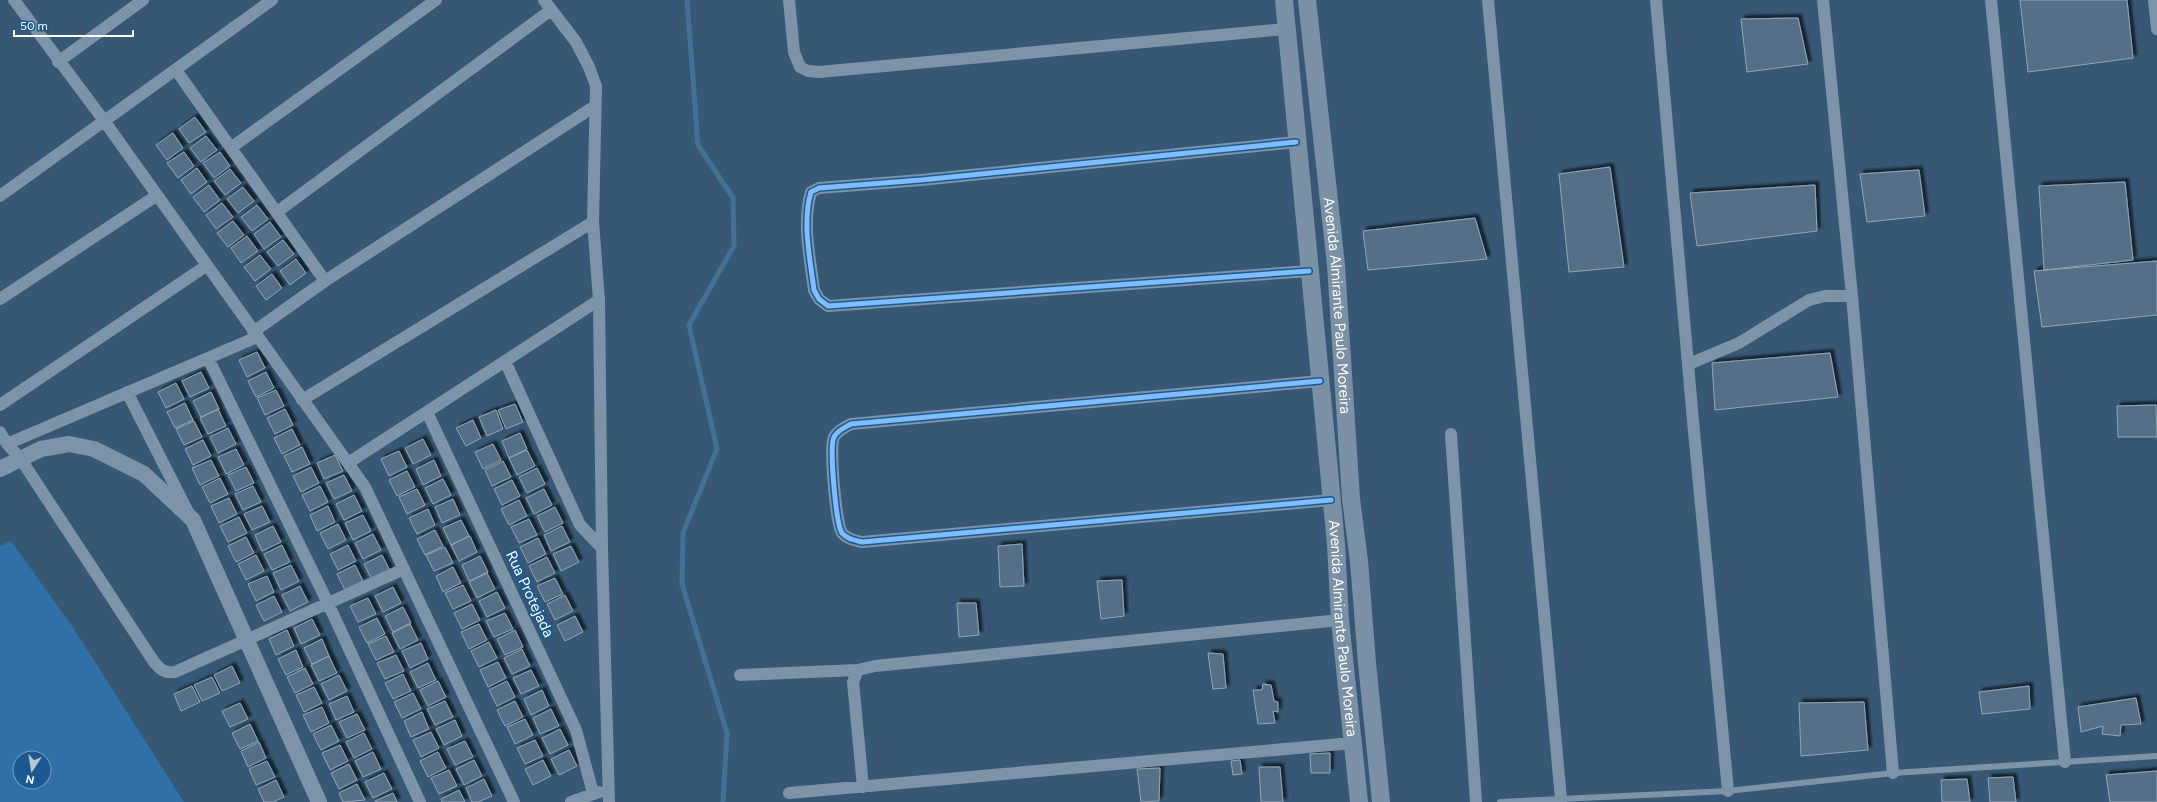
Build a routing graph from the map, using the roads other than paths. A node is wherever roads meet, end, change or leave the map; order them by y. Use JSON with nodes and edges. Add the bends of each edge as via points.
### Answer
{"nodes":[{"id":1,"x":14,"y":0,"type":"edge"},
{"id":2,"x":143,"y":0,"type":"edge"},
{"id":3,"x":272,"y":0,"type":"edge"},
{"id":4,"x":436,"y":0,"type":"edge"},
{"id":5,"x":789,"y":0,"type":"edge"},
{"id":6,"x":1284,"y":0,"type":"edge"},
{"id":7,"x":1307,"y":0,"type":"edge"},
{"id":8,"x":1488,"y":0,"type":"edge"},
{"id":9,"x":1656,"y":0,"type":"edge"},
{"id":10,"x":1823,"y":0,"type":"edge"},
{"id":11,"x":1991,"y":0,"type":"edge"},
{"id":12,"x":2154,"y":0,"type":"edge"},
{"id":13,"x":547,"y":5,"type":"edge"},
{"id":14,"x":1286,"y":29,"type":"junction"},
{"id":15,"x":2157,"y":29,"type":"edge"},
{"id":16,"x":58,"y":62,"type":"junction"},
{"id":17,"x":176,"y":70,"type":"junction"},
{"id":18,"x":594,"y":106,"type":"junction"},
{"id":19,"x":105,"y":122,"type":"junction"},
{"id":20,"x":1296,"y":142,"type":"junction"},
{"id":21,"x":232,"y":147,"type":"junction"},
{"id":22,"x":0,"y":196,"type":"edge"},
{"id":23,"x":156,"y":196,"type":"junction"},
{"id":24,"x":277,"y":212,"type":"junction"},
{"id":25,"x":593,"y":222,"type":"junction"},
{"id":26,"x":206,"y":266,"type":"junction"},
{"id":27,"x":1308,"y":271,"type":"junction"},
{"id":28,"x":325,"y":281,"type":"junction"},
{"id":29,"x":1852,"y":296,"type":"junction"},
{"id":30,"x":0,"y":299,"type":"edge"},
{"id":31,"x":599,"y":300,"type":"junction"},
{"id":32,"x":255,"y":334,"type":"junction"},
{"id":33,"x":208,"y":358,"type":"junction"},
{"id":34,"x":505,"y":361,"type":"junction"},
{"id":35,"x":1689,"y":364,"type":"junction"},
{"id":36,"x":1320,"y":381,"type":"junction"},
{"id":37,"x":127,"y":392,"type":"junction"},
{"id":38,"x":302,"y":400,"type":"junction"},
{"id":39,"x":0,"y":405,"type":"edge"},
{"id":40,"x":427,"y":412,"type":"junction"},
{"id":41,"x":0,"y":432,"type":"edge"},
{"id":42,"x":1451,"y":434,"type":"dead end"},
{"id":43,"x":6,"y":444,"type":"junction"},
{"id":44,"x":20,"y":458,"type":"junction"},
{"id":45,"x":348,"y":463,"type":"junction"},
{"id":46,"x":0,"y":469,"type":"edge"},
{"id":47,"x":1331,"y":500,"type":"junction"},
{"id":48,"x":192,"y":520,"type":"junction"},
{"id":49,"x":602,"y":548,"type":"junction"},
{"id":50,"x":404,"y":569,"type":"junction"},
{"id":51,"x":328,"y":603,"type":"junction"},
{"id":52,"x":1340,"y":620,"type":"junction"},
{"id":53,"x":246,"y":640,"type":"junction"},
{"id":54,"x":858,"y":670,"type":"junction"},
{"id":55,"x":740,"y":675,"type":"dead end"},
{"id":56,"x":1353,"y":743,"type":"junction"},
{"id":57,"x":2157,"y":756,"type":"edge"},
{"id":58,"x":2065,"y":762,"type":"junction"},
{"id":59,"x":1893,"y":773,"type":"junction"},
{"id":60,"x":863,"y":787,"type":"junction"},
{"id":61,"x":1728,"y":790,"type":"junction"},
{"id":62,"x":593,"y":793,"type":"junction"},
{"id":63,"x":789,"y":793,"type":"dead end"},
{"id":64,"x":608,"y":796,"type":"edge"},
{"id":65,"x":1561,"y":799,"type":"junction"},
{"id":66,"x":319,"y":802,"type":"edge"},
{"id":67,"x":420,"y":802,"type":"edge"},
{"id":68,"x":514,"y":802,"type":"edge"},
{"id":69,"x":571,"y":802,"type":"edge"},
{"id":70,"x":1359,"y":802,"type":"edge"},
{"id":71,"x":1381,"y":802,"type":"edge"},
{"id":72,"x":1476,"y":802,"type":"edge"},
{"id":73,"x":1500,"y":802,"type":"edge"}],
"edges":[{"from":1,"to":16,"type":"street"},
{"from":2,"to":16,"type":"street"},
{"from":3,"to":17,"type":"street"},
{"from":4,"to":21,"type":"street"},
{"from":5,"to":14,"type":"street","via":[[797,60],[800,67],[819,72]]},
{"from":6,"to":14,"type":"main road","name":"Avenida Almirante Paulo Moreira"},
{"from":7,"to":71,"type":"main road","name":"Avenida Almirante Paulo Moreira","via":[[1336,265],[1351,498]]},
{"from":8,"to":65,"type":"street"},
{"from":9,"to":35,"type":"street"},
{"from":10,"to":29,"type":"street"},
{"from":11,"to":58,"type":"street"},
{"from":12,"to":15,"type":"street"},
{"from":13,"to":18,"type":"street","via":[[576,42],[590,67],[596,86]]},
{"from":13,"to":24,"type":"street"},
{"from":14,"to":20,"type":"main road","name":"Avenida Almirante Paulo Moreira"},
{"from":16,"to":19,"type":"street"},
{"from":17,"to":19,"type":"street"},
{"from":17,"to":21,"type":"street"},
{"from":18,"to":25,"type":"street"},
{"from":18,"to":28,"type":"street"},
{"from":19,"to":22,"type":"street"},
{"from":19,"to":23,"type":"street"},
{"from":20,"to":27,"type":"main road","name":"Avenida Almirante Paulo Moreira"},
{"from":20,"to":27,"type":"street","via":[[819,188],[810,192],[806,222],[814,290],[819,300],[828,306]]},
{"from":21,"to":24,"type":"street"},
{"from":23,"to":26,"type":"street"},
{"from":23,"to":30,"type":"street"},
{"from":24,"to":28,"type":"street"},
{"from":25,"to":31,"type":"street"},
{"from":25,"to":38,"type":"street"},
{"from":26,"to":32,"type":"street"},
{"from":26,"to":39,"type":"street"},
{"from":27,"to":36,"type":"main road","name":"Avenida Almirante Paulo Moreira"},
{"from":28,"to":32,"type":"street"},
{"from":29,"to":35,"type":"street","via":[[1824,296],[1809,300],[1739,343]]},
{"from":29,"to":59,"type":"street"},
{"from":31,"to":34,"type":"street"},
{"from":31,"to":49,"type":"street"},
{"from":32,"to":33,"type":"street"},
{"from":32,"to":38,"type":"street"},
{"from":33,"to":37,"type":"street"},
{"from":33,"to":51,"type":"street"},
{"from":34,"to":40,"type":"street"},
{"from":34,"to":49,"type":"street","via":[[580,525]]},
{"from":35,"to":61,"type":"street"},
{"from":36,"to":47,"type":"main road","name":"Avenida Almirante Paulo Moreira"},
{"from":36,"to":47,"type":"street","via":[[851,424],[841,429],[832,444],[837,521],[842,532],[851,540],[862,542]]},
{"from":37,"to":43,"type":"street"},
{"from":37,"to":48,"type":"street"},
{"from":38,"to":45,"type":"street"},
{"from":40,"to":45,"type":"street"},
{"from":40,"to":62,"type":"street","name":"Rua Protejada","via":[[576,730]]},
{"from":41,"to":43,"type":"street"},
{"from":42,"to":72,"type":"street"},
{"from":43,"to":44,"type":"street"},
{"from":44,"to":46,"type":"street"},
{"from":44,"to":48,"type":"street","via":[[41,449],[69,444],[94,449],[144,474]]},
{"from":44,"to":53,"type":"street","via":[[161,670],[167,673],[175,672]]},
{"from":45,"to":50,"type":"street","via":[[365,487]]},
{"from":47,"to":52,"type":"main road","name":"Avenida Almirante Paulo Moreira"},
{"from":48,"to":53,"type":"street"},
{"from":49,"to":64,"type":"street"},
{"from":50,"to":51,"type":"street"},
{"from":50,"to":68,"type":"street"},
{"from":51,"to":53,"type":"street"},
{"from":51,"to":67,"type":"street"},
{"from":52,"to":54,"type":"street","via":[[875,666]]},
{"from":52,"to":56,"type":"main road","name":"Avenida Almirante Paulo Moreira"},
{"from":53,"to":66,"type":"street"},
{"from":54,"to":55,"type":"street"},
{"from":54,"to":60,"type":"street","via":[[853,682]]},
{"from":56,"to":60,"type":"street"},
{"from":56,"to":70,"type":"main road","name":"Avenida Almirante Paulo Moreira"},
{"from":57,"to":58,"type":"lane"},
{"from":58,"to":59,"type":"lane"},
{"from":59,"to":61,"type":"lane"},
{"from":60,"to":63,"type":"street"},
{"from":61,"to":65,"type":"lane"},
{"from":62,"to":64,"type":"street"},
{"from":62,"to":69,"type":"street"},
{"from":65,"to":73,"type":"lane"}]}
